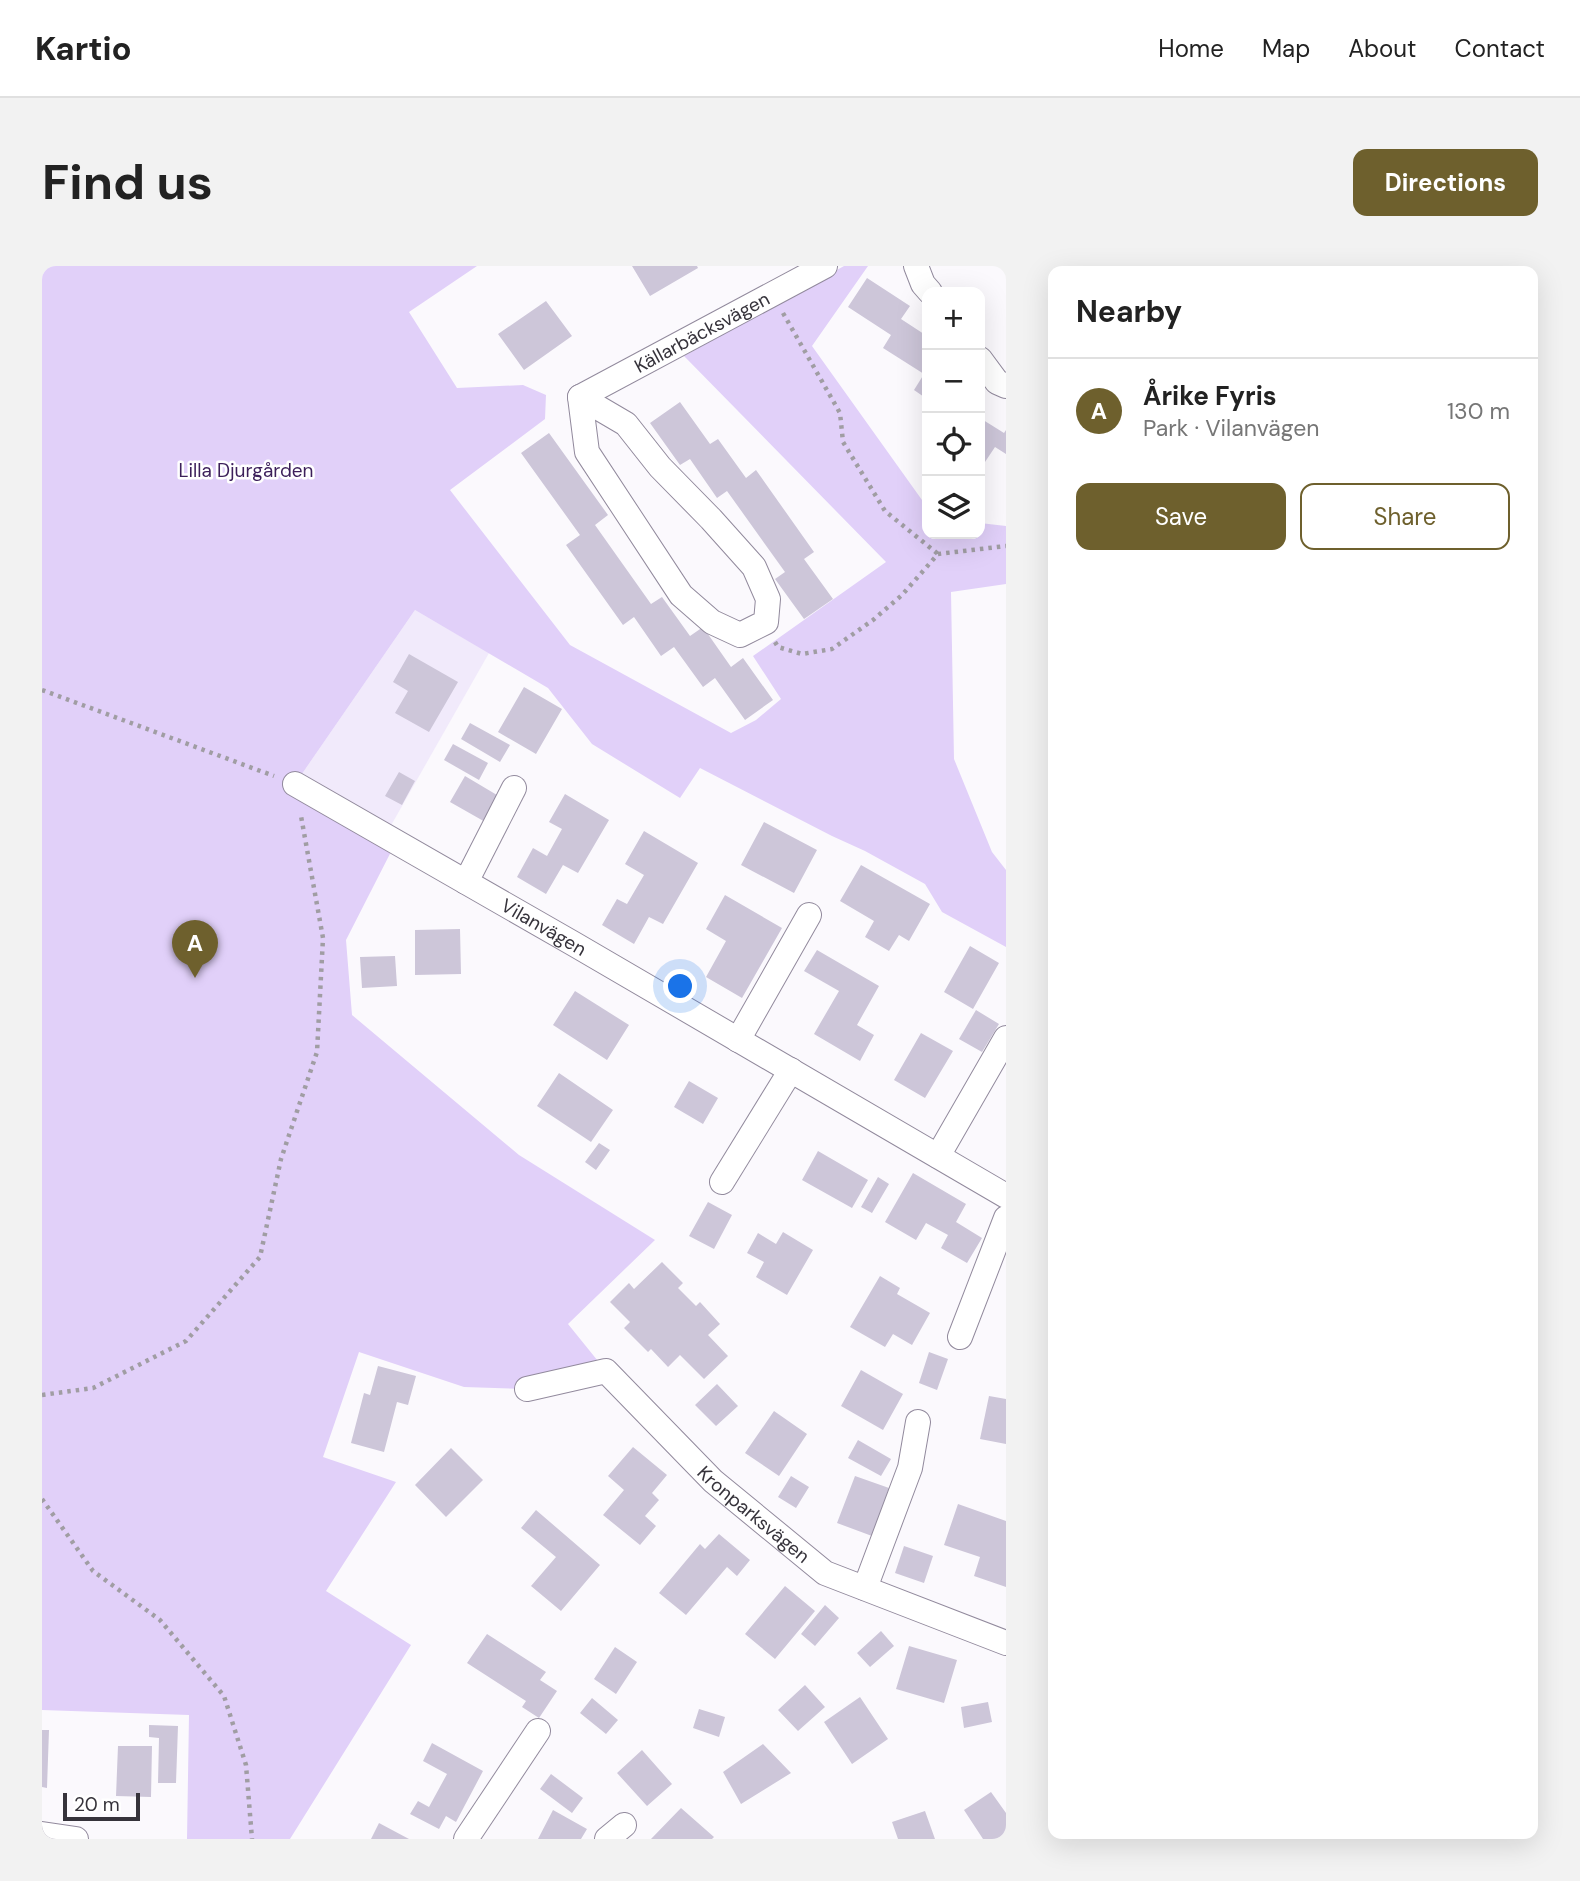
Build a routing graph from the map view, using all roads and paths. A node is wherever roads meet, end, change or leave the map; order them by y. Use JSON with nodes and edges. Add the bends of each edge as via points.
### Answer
{"nodes":[{"id":1,"x":825,"y":266,"type":"edge"},
{"id":2,"x":916,"y":266,"type":"edge"},
{"id":3,"x":926,"y":287,"type":"edge"},
{"id":4,"x":772,"y":294,"type":"junction"},
{"id":5,"x":985,"y":366,"type":"edge"},
{"id":6,"x":1006,"y":386,"type":"edge"},
{"id":7,"x":580,"y":397,"type":"junction"},
{"id":8,"x":1006,"y":546,"type":"edge"},
{"id":9,"x":939,"y":554,"type":"junction"},
{"id":10,"x":766,"y":622,"type":"junction"},
{"id":11,"x":42,"y":690,"type":"edge"},
{"id":12,"x":295,"y":784,"type":"junction"},
{"id":13,"x":514,"y":788,"type":"dead end"},
{"id":14,"x":466,"y":882,"type":"junction"},
{"id":15,"x":809,"y":915,"type":"dead end"},
{"id":16,"x":1006,"y":1038,"type":"edge"},
{"id":17,"x":738,"y":1040,"type":"junction"},
{"id":18,"x":791,"y":1070,"type":"junction"},
{"id":19,"x":938,"y":1156,"type":"junction"},
{"id":20,"x":722,"y":1182,"type":"dead end"},
{"id":21,"x":1006,"y":1196,"type":"edge"},
{"id":22,"x":1006,"y":1218,"type":"edge"},
{"id":23,"x":960,"y":1337,"type":"dead end"},
{"id":24,"x":527,"y":1389,"type":"dead end"},
{"id":25,"x":42,"y":1395,"type":"edge"},
{"id":26,"x":918,"y":1422,"type":"dead end"},
{"id":27,"x":42,"y":1499,"type":"edge"},
{"id":28,"x":865,"y":1588,"type":"junction"},
{"id":29,"x":1006,"y":1643,"type":"edge"},
{"id":30,"x":538,"y":1731,"type":"dead end"},
{"id":31,"x":42,"y":1834,"type":"edge"},
{"id":32,"x":76,"y":1839,"type":"edge"},
{"id":33,"x":252,"y":1839,"type":"edge"},
{"id":34,"x":466,"y":1839,"type":"edge"}],
"edges":[{"from":1,"to":4,"type":"street","name":"Källarbäcksvägen"},
{"from":2,"to":3,"type":"street"},
{"from":4,"to":7,"type":"street","name":"Källarbäcksvägen"},
{"from":4,"to":9,"type":"path","via":[[840,413],[843,442],[885,511]]},
{"from":5,"to":6,"type":"street"},
{"from":7,"to":10,"type":"street","via":[[626,424],[754,567],[768,599]]},
{"from":7,"to":10,"type":"street","via":[[587,452],[681,595],[712,622],[740,635]]},
{"from":8,"to":9,"type":"path"},
{"from":9,"to":10,"type":"path","via":[[902,595],[832,649],[802,654],[778,647]]},
{"from":11,"to":12,"type":"path"},
{"from":12,"to":14,"type":"street","name":"Vilanvägen"},
{"from":12,"to":25,"type":"path","via":[[323,938],[317,1052],[281,1159],[260,1257],[186,1341],[93,1388]]},
{"from":13,"to":14,"type":"street"},
{"from":14,"to":17,"type":"street","name":"Vilanvägen"},
{"from":15,"to":17,"type":"street"},
{"from":16,"to":19,"type":"street"},
{"from":17,"to":18,"type":"street","name":"Vilanvägen"},
{"from":18,"to":19,"type":"street","name":"Vilanvägen"},
{"from":18,"to":20,"type":"street"},
{"from":19,"to":21,"type":"street","name":"Vilanvägen"},
{"from":22,"to":23,"type":"street"},
{"from":24,"to":28,"type":"street","name":"Kronparksvägen","via":[[606,1371],[713,1481],[825,1573]]},
{"from":26,"to":28,"type":"street","via":[[910,1468]]},
{"from":27,"to":33,"type":"path","via":[[93,1571],[160,1620],[224,1696],[246,1765]]},
{"from":28,"to":29,"type":"street","name":"Kronparksvägen"},
{"from":30,"to":34,"type":"street"},
{"from":31,"to":32,"type":"street"}]}
